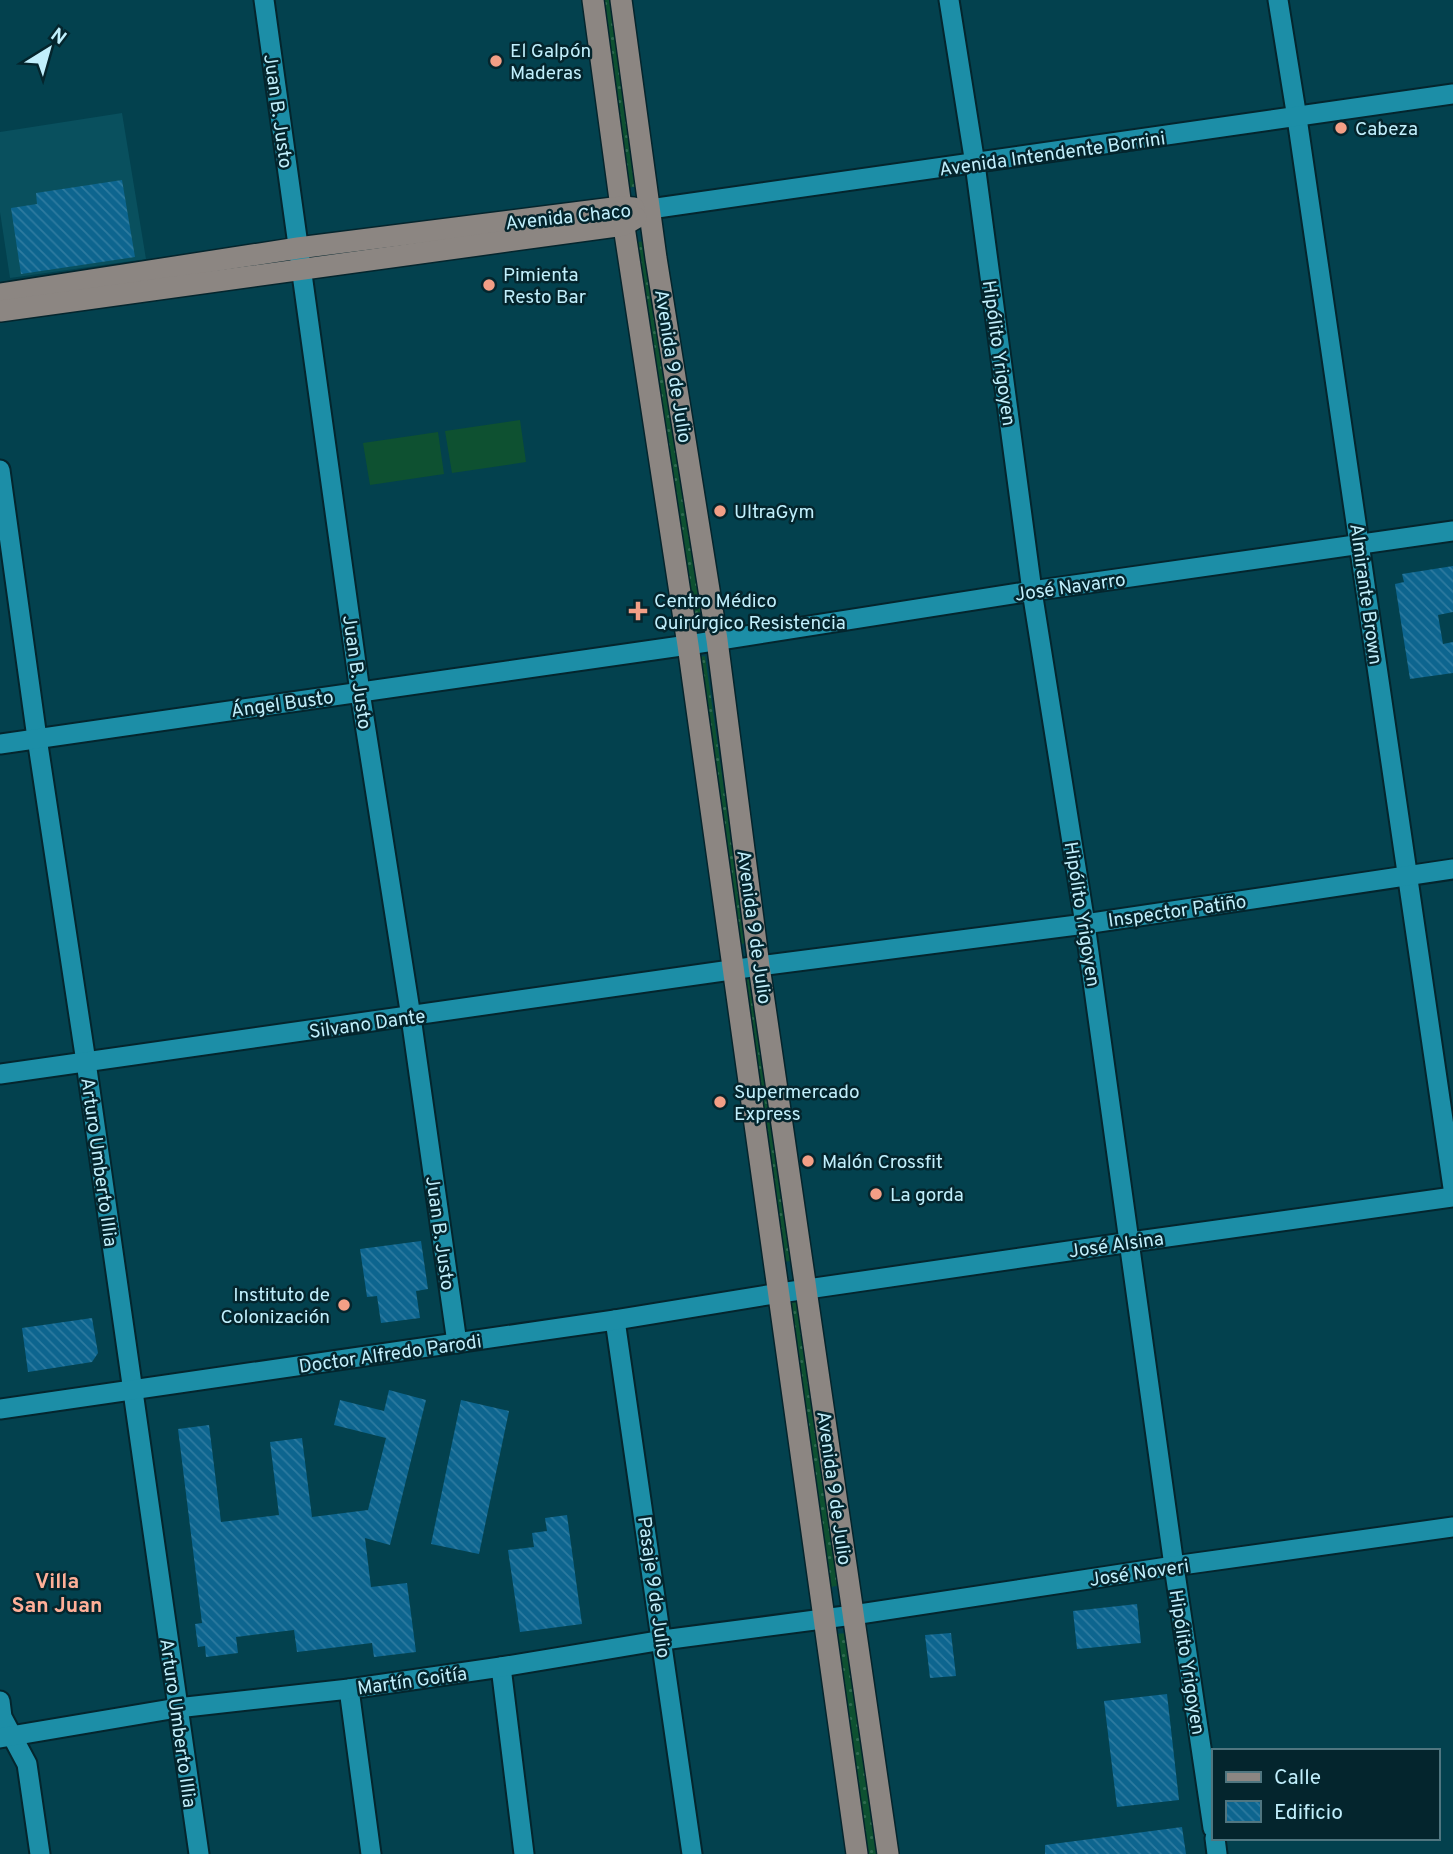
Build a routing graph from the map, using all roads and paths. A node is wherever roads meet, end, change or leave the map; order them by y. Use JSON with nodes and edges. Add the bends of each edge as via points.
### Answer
{"nodes":[{"id":1,"x":264,"y":0,"type":"edge"},
{"id":2,"x":593,"y":0,"type":"edge"},
{"id":3,"x":621,"y":0,"type":"edge"},
{"id":4,"x":949,"y":0,"type":"edge"},
{"id":5,"x":1278,"y":0,"type":"edge"},
{"id":6,"x":1453,"y":94,"type":"edge"},
{"id":7,"x":1297,"y":118,"type":"junction"},
{"id":8,"x":975,"y":164,"type":"junction"},
{"id":9,"x":650,"y":209,"type":"junction"},
{"id":10,"x":622,"y":216,"type":"junction"},
{"id":11,"x":299,"y":259,"type":"junction"},
{"id":12,"x":0,"y":294,"type":"edge"},
{"id":13,"x":0,"y":312,"type":"edge"},
{"id":14,"x":0,"y":470,"type":"edge"},
{"id":15,"x":1453,"y":531,"type":"edge"},
{"id":16,"x":1360,"y":544,"type":"junction"},
{"id":17,"x":1032,"y":591,"type":"junction"},
{"id":18,"x":717,"y":640,"type":"junction"},
{"id":19,"x":688,"y":645,"type":"junction"},
{"id":20,"x":360,"y":692,"type":"junction"},
{"id":21,"x":37,"y":738,"type":"junction"},
{"id":22,"x":0,"y":744,"type":"edge"},
{"id":23,"x":1453,"y":869,"type":"edge"},
{"id":24,"x":1407,"y":876,"type":"junction"},
{"id":25,"x":1085,"y":924,"type":"junction"},
{"id":26,"x":759,"y":966,"type":"junction"},
{"id":27,"x":734,"y":971,"type":"junction"},
{"id":28,"x":411,"y":1017,"type":"junction"},
{"id":29,"x":86,"y":1062,"type":"junction"},
{"id":30,"x":0,"y":1074,"type":"edge"},
{"id":31,"x":1453,"y":1188,"type":"edge"},
{"id":32,"x":1453,"y":1197,"type":"edge"},
{"id":33,"x":1131,"y":1242,"type":"junction"},
{"id":34,"x":807,"y":1290,"type":"junction"},
{"id":35,"x":780,"y":1293,"type":"junction"},
{"id":36,"x":615,"y":1320,"type":"junction"},
{"id":37,"x":457,"y":1343,"type":"junction"},
{"id":38,"x":132,"y":1391,"type":"junction"},
{"id":39,"x":0,"y":1409,"type":"edge"},
{"id":40,"x":1453,"y":1527,"type":"edge"},
{"id":41,"x":1174,"y":1566,"type":"junction"},
{"id":42,"x":853,"y":1615,"type":"junction"},
{"id":43,"x":824,"y":1618,"type":"junction"},
{"id":44,"x":663,"y":1640,"type":"junction"},
{"id":45,"x":501,"y":1667,"type":"junction"},
{"id":46,"x":349,"y":1689,"type":"junction"},
{"id":47,"x":0,"y":1700,"type":"edge"},
{"id":48,"x":177,"y":1708,"type":"junction"},
{"id":49,"x":6,"y":1738,"type":"edge"},
{"id":50,"x":1212,"y":1821,"type":"edge"},
{"id":51,"x":40,"y":1854,"type":"edge"},
{"id":52,"x":199,"y":1854,"type":"edge"},
{"id":53,"x":371,"y":1854,"type":"edge"},
{"id":54,"x":524,"y":1854,"type":"edge"},
{"id":55,"x":692,"y":1854,"type":"edge"},
{"id":56,"x":857,"y":1854,"type":"edge"},
{"id":57,"x":888,"y":1854,"type":"edge"}],
"edges":[{"from":1,"to":11,"type":"street","name":"Juan B. Justo"},
{"from":2,"to":10,"type":"main road","name":"Avenida 9 de Julio"},
{"from":3,"to":9,"type":"main road","name":"Avenida 9 de Julio"},
{"from":4,"to":8,"type":"street","name":"Hipólito Yrigoyen"},
{"from":5,"to":7,"type":"street","name":"Almirante Brown"},
{"from":6,"to":7,"type":"street","name":"Avenida Intendente Borrini"},
{"from":7,"to":8,"type":"street","name":"Avenida Intendente Borrini"},
{"from":7,"to":16,"type":"street","name":"Almirante Brown"},
{"from":8,"to":9,"type":"street","name":"Avenida Intendente Borrini"},
{"from":8,"to":17,"type":"street","name":"Hipólito Yrigoyen"},
{"from":9,"to":10,"type":"main road","name":"Avenida Chaco"},
{"from":9,"to":18,"type":"main road","name":"Avenida 9 de Julio"},
{"from":10,"to":11,"type":"main road","name":"Avenida Chaco"},
{"from":10,"to":19,"type":"main road","name":"Avenida 9 de Julio"},
{"from":11,"to":12,"type":"main road","name":"Avenida Chaco"},
{"from":11,"to":13,"type":"main road","name":"Avenida Chaco"},
{"from":11,"to":20,"type":"street","name":"Juan B. Justo"},
{"from":14,"to":21,"type":"street","name":"Arturo Umberto Illia"},
{"from":15,"to":16,"type":"street","name":"José Navarro"},
{"from":16,"to":17,"type":"street","name":"José Navarro"},
{"from":16,"to":24,"type":"street","name":"Almirante Brown"},
{"from":17,"to":18,"type":"street","name":"José Navarro"},
{"from":17,"to":25,"type":"street","name":"Hipólito Yrigoyen"},
{"from":18,"to":19,"type":"street","name":"José Navarro"},
{"from":18,"to":26,"type":"main road","name":"Avenida 9 de Julio"},
{"from":19,"to":20,"type":"street","name":"Ángel Busto"},
{"from":19,"to":27,"type":"main road","name":"Avenida 9 de Julio"},
{"from":20,"to":21,"type":"street","name":"Ángel Busto"},
{"from":20,"to":28,"type":"street","name":"Juan B. Justo"},
{"from":21,"to":22,"type":"street","name":"Ángel Busto"},
{"from":21,"to":29,"type":"street","name":"Arturo Umberto Illia"},
{"from":23,"to":24,"type":"street","name":"Inspector Patiño"},
{"from":24,"to":25,"type":"street","name":"Inspector Patiño"},
{"from":24,"to":31,"type":"street","name":"Almirante Brown"},
{"from":25,"to":26,"type":"street","name":"Inspector Patiño"},
{"from":25,"to":33,"type":"street","name":"Hipólito Yrigoyen"},
{"from":26,"to":27,"type":"street","name":"Inspector Patiño"},
{"from":26,"to":34,"type":"main road","name":"Avenida 9 de Julio"},
{"from":27,"to":28,"type":"street","name":"Silvano Dante"},
{"from":27,"to":35,"type":"main road","name":"Avenida 9 de Julio"},
{"from":28,"to":29,"type":"street","name":"Silvano Dante"},
{"from":28,"to":37,"type":"street","name":"Juan B. Justo"},
{"from":29,"to":30,"type":"street","name":"Silvano Dante"},
{"from":29,"to":38,"type":"street","name":"Arturo Umberto Illia"},
{"from":32,"to":33,"type":"street","name":"José Alsina"},
{"from":33,"to":34,"type":"street","name":"José Alsina"},
{"from":33,"to":41,"type":"street","name":"Hipólito Yrigoyen"},
{"from":34,"to":35,"type":"street","name":"José Alsina"},
{"from":34,"to":42,"type":"main road","name":"Avenida 9 de Julio"},
{"from":35,"to":36,"type":"street","name":"Doctor Alfredo Parodi"},
{"from":35,"to":43,"type":"main road","name":"Avenida 9 de Julio"},
{"from":36,"to":37,"type":"street","name":"Doctor Alfredo Parodi"},
{"from":36,"to":44,"type":"street","name":"Pasaje 9 de Julio"},
{"from":37,"to":38,"type":"street","name":"Doctor Alfredo Parodi"},
{"from":38,"to":39,"type":"street","name":"Doctor Alfredo Parodi"},
{"from":38,"to":48,"type":"street","name":"Arturo Umberto Illia"},
{"from":40,"to":41,"type":"street","name":"José Noveri"},
{"from":41,"to":42,"type":"street","name":"José Noveri"},
{"from":41,"to":50,"type":"street","name":"Hipólito Yrigoyen"},
{"from":42,"to":43,"type":"street","name":"José Noveri"},
{"from":42,"to":57,"type":"main road","name":"Avenida 9 de Julio"},
{"from":43,"to":44,"type":"street","name":"Martín Goitía"},
{"from":43,"to":56,"type":"main road","name":"Avenida 9 de Julio"},
{"from":44,"to":45,"type":"street","name":"Martín Goitía"},
{"from":44,"to":55,"type":"street","name":"Pasaje 9 de Julio"},
{"from":45,"to":46,"type":"street","name":"Martín Goitía"},
{"from":45,"to":54,"type":"street"},
{"from":46,"to":48,"type":"street","name":"Martín Goitía"},
{"from":46,"to":53,"type":"street"},
{"from":47,"to":49,"type":"street"},
{"from":48,"to":49,"type":"street","name":"Martín Goitía"},
{"from":48,"to":52,"type":"street","name":"Arturo Umberto Illia"},
{"from":49,"to":51,"type":"street","via":[[26,1764]]}]}
